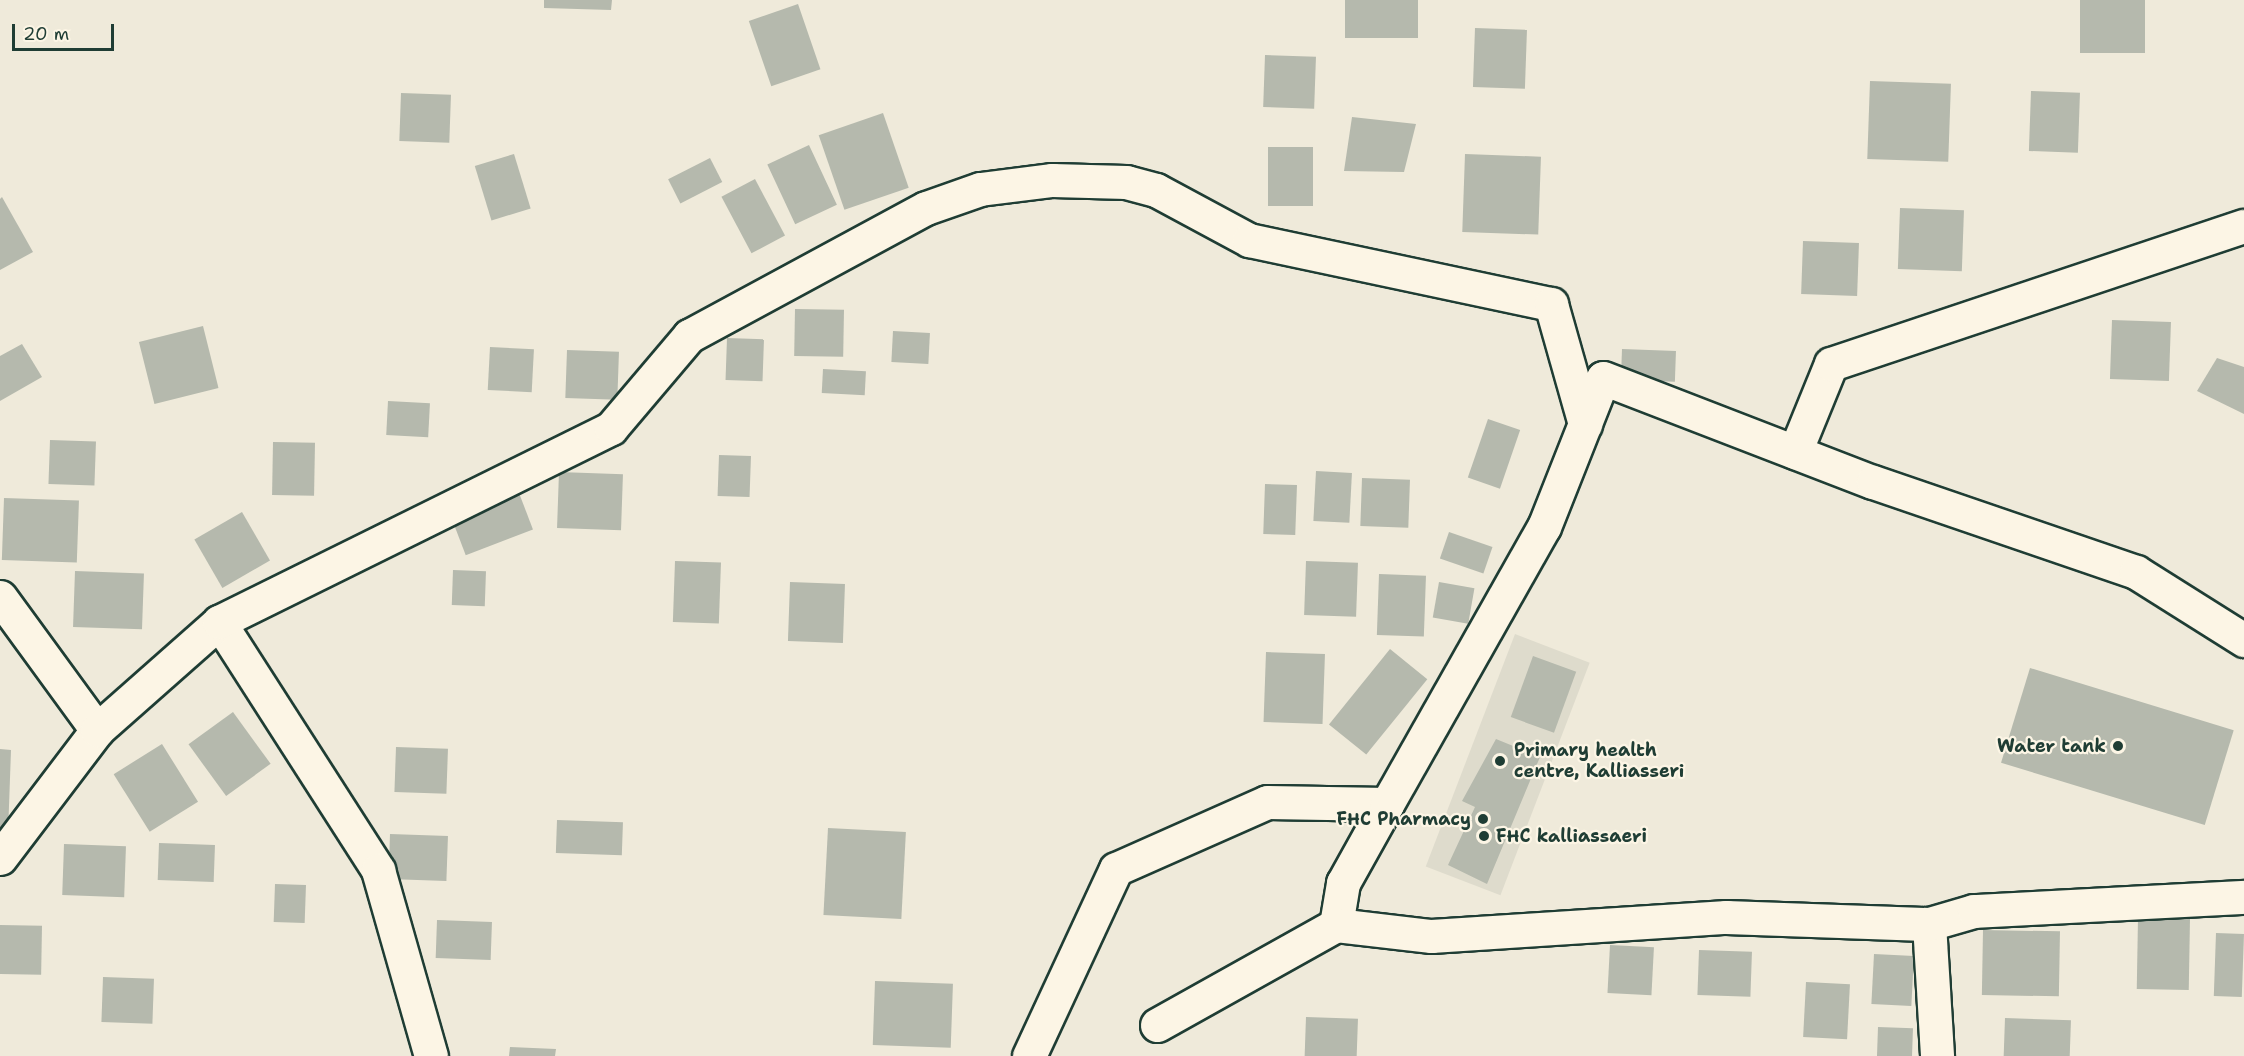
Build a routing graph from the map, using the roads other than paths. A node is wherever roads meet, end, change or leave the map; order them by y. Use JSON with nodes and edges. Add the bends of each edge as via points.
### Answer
{"nodes":[{"id":1,"x":2244,"y":226,"type":"edge"},
{"id":2,"x":1585,"y":424,"type":"junction"},
{"id":3,"x":1795,"y":452,"type":"junction"},
{"id":4,"x":0,"y":597,"type":"edge"},
{"id":5,"x":219,"y":622,"type":"junction"},
{"id":6,"x":2244,"y":640,"type":"edge"},
{"id":7,"x":97,"y":730,"type":"junction"},
{"id":8,"x":1387,"y":804,"type":"junction"},
{"id":9,"x":0,"y":858,"type":"edge"},
{"id":10,"x":2244,"y":897,"type":"edge"},
{"id":11,"x":1929,"y":924,"type":"junction"},
{"id":12,"x":1336,"y":925,"type":"junction"},
{"id":13,"x":1156,"y":1025,"type":"dead end"},
{"id":14,"x":431,"y":1056,"type":"edge"},
{"id":15,"x":1029,"y":1056,"type":"edge"},
{"id":16,"x":1937,"y":1056,"type":"edge"}],
"edges":[{"from":1,"to":3,"type":"street","via":[[1831,364]]},
{"from":2,"to":3,"type":"street","via":[[1603,378]]},
{"from":2,"to":5,"type":"street","via":[[1551,304],[1250,240],[1156,190],[1126,183],[1052,180],[980,189],[926,208],[689,336],[611,428]]},
{"from":2,"to":8,"type":"street","via":[[1544,527]]},
{"from":3,"to":6,"type":"street","via":[[2136,572]]},
{"from":4,"to":7,"type":"street"},
{"from":5,"to":7,"type":"street"},
{"from":5,"to":14,"type":"street","via":[[378,870]]},
{"from":7,"to":9,"type":"street"},
{"from":8,"to":12,"type":"street","via":[[1343,883]]},
{"from":8,"to":15,"type":"street","via":[[1267,802],[1116,869]]},
{"from":10,"to":11,"type":"street","via":[[1974,911]]},
{"from":11,"to":12,"type":"street","via":[[1726,917],[1431,936]]},
{"from":11,"to":16,"type":"street"},
{"from":12,"to":13,"type":"street"}]}
